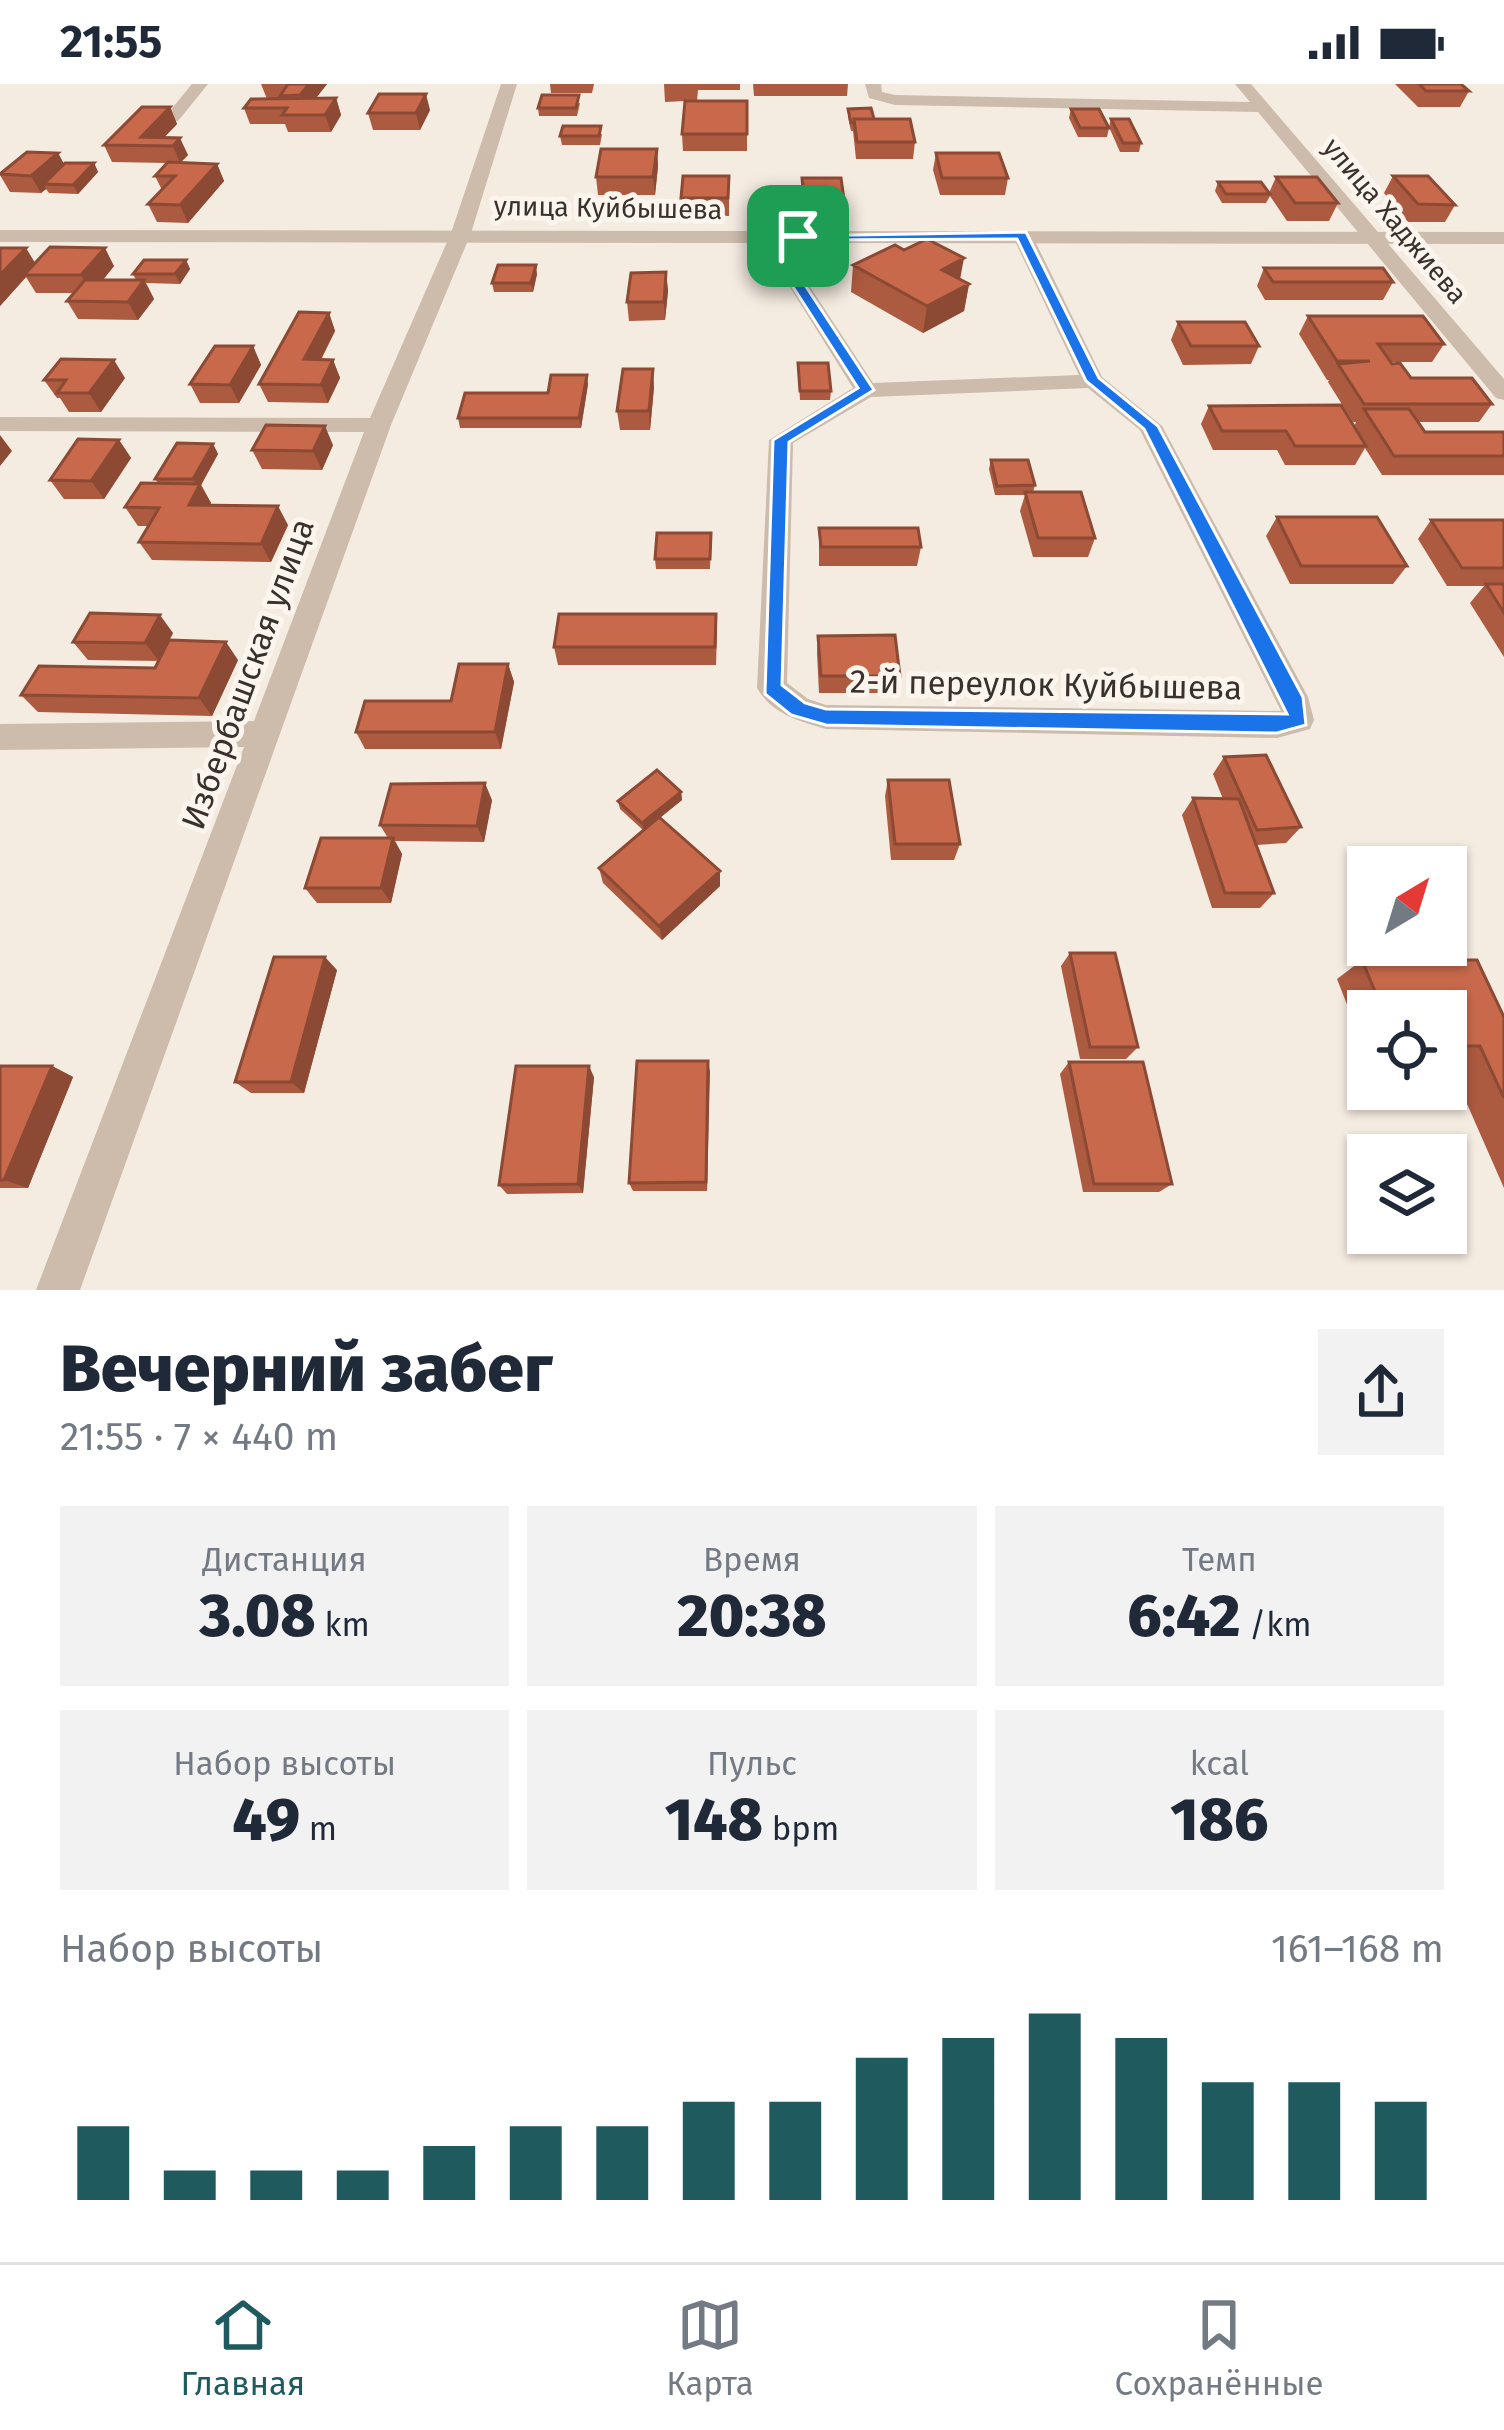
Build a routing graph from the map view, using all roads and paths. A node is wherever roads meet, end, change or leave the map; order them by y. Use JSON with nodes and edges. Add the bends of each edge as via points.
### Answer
{"nodes":[{"id":1,"x":200,"y":84,"type":"edge"},
{"id":2,"x":508,"y":84,"type":"edge"},
{"id":3,"x":873,"y":84,"type":"edge"},
{"id":4,"x":1243,"y":84,"type":"edge"},
{"id":5,"x":1263,"y":106,"type":"junction"},
{"id":6,"x":172,"y":118,"type":"edge"},
{"id":7,"x":460,"y":233,"type":"junction"},
{"id":8,"x":1022,"y":235,"type":"junction"},
{"id":9,"x":0,"y":236,"type":"edge"},
{"id":10,"x":798,"y":236,"type":"junction"},
{"id":11,"x":1504,"y":238,"type":"edge"},
{"id":12,"x":1374,"y":239,"type":"junction"},
{"id":13,"x":1093,"y":381,"type":"junction"},
{"id":14,"x":866,"y":390,"type":"junction"},
{"id":15,"x":1504,"y":393,"type":"edge"},
{"id":16,"x":0,"y":424,"type":"edge"},
{"id":17,"x":379,"y":425,"type":"junction"},
{"id":18,"x":264,"y":734,"type":"junction"},
{"id":19,"x":0,"y":737,"type":"edge"},
{"id":20,"x":58,"y":1290,"type":"edge"}],
"edges":[{"from":1,"to":6,"type":"street"},
{"from":2,"to":7,"type":"street","name":"Избербашская улица"},
{"from":3,"to":5,"type":"street","via":[[875,94],[895,100]]},
{"from":4,"to":5,"type":"street","name":"улица Хаджиева"},
{"from":5,"to":12,"type":"street","name":"улица Хаджиева"},
{"from":7,"to":9,"type":"street","name":"улица Куйбышева"},
{"from":7,"to":10,"type":"street","name":"улица Куйбышева"},
{"from":7,"to":17,"type":"street","name":"Избербашская улица"},
{"from":8,"to":10,"type":"street","name":"улица Куйбышева"},
{"from":8,"to":12,"type":"street","name":"улица Куйбышева"},
{"from":8,"to":13,"type":"street","name":"2-й переулок Куйбышева"},
{"from":10,"to":14,"type":"street","via":[[793,276]]},
{"from":11,"to":12,"type":"street","name":"улица Куйбышева"},
{"from":12,"to":15,"type":"street","name":"улица Хаджиева"},
{"from":13,"to":14,"type":"street"},
{"from":13,"to":14,"type":"street","name":"2-й переулок Куйбышева","via":[[1150,426],[1299,720],[826,717],[798,709],[772,688],[781,440]]},
{"from":16,"to":17,"type":"street"},
{"from":17,"to":18,"type":"street","name":"Избербашская улица"},
{"from":18,"to":19,"type":"street"},
{"from":18,"to":20,"type":"street","name":"Избербашская улица"}]}
